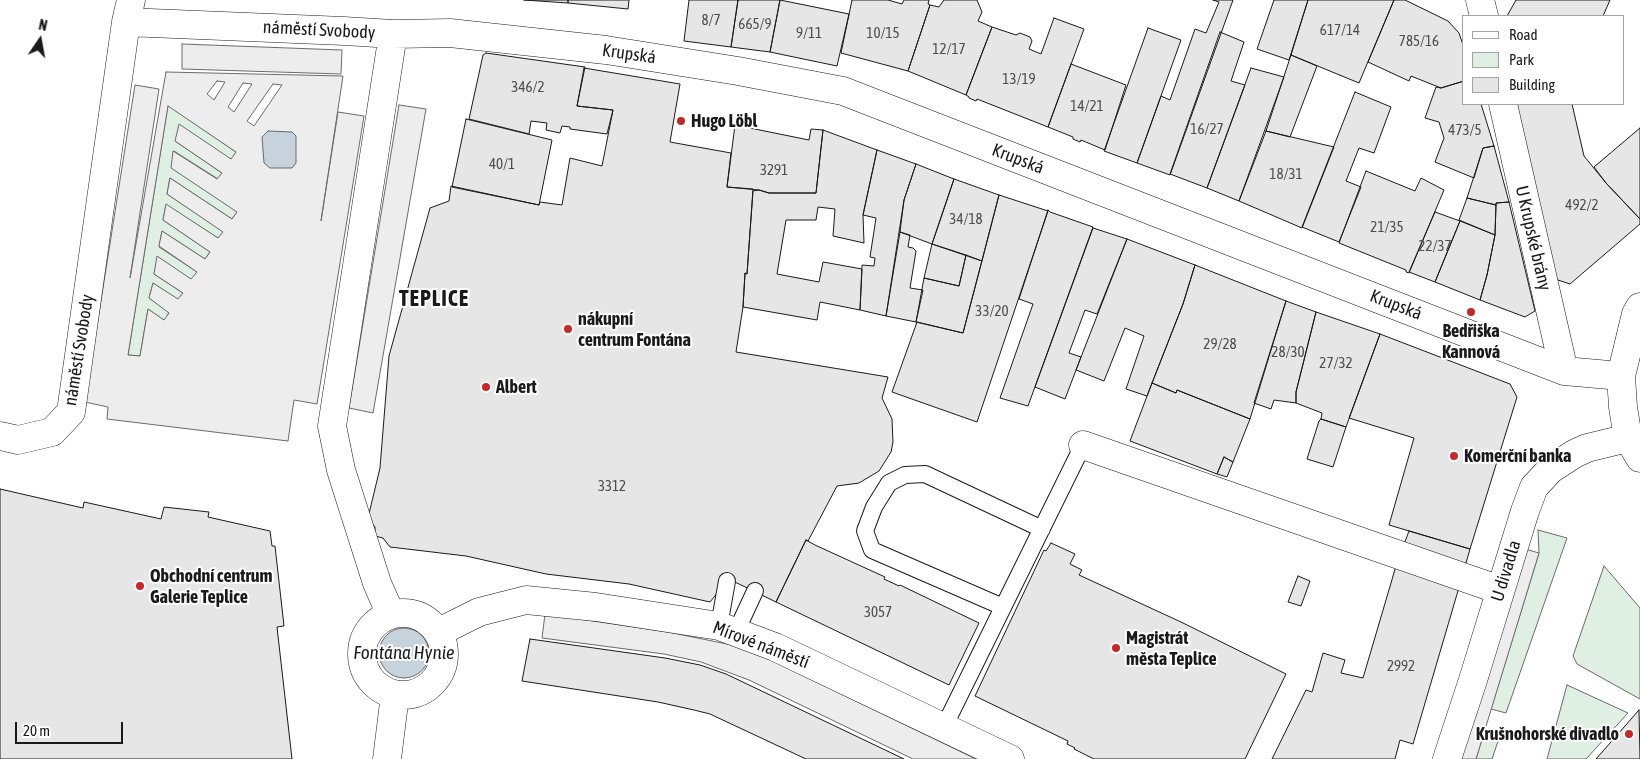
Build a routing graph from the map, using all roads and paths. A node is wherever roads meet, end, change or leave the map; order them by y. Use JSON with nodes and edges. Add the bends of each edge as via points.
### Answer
{"nodes":[{"id":1,"x":1480,"y":0,"type":"edge"},
{"id":2,"x":128,"y":11,"type":"edge"},
{"id":3,"x":1484,"y":15,"type":"edge"},
{"id":4,"x":393,"y":34,"type":"junction"},
{"id":5,"x":1503,"y":105,"type":"edge"},
{"id":6,"x":1640,"y":307,"type":"edge"},
{"id":7,"x":1564,"y":371,"type":"junction"},
{"id":8,"x":1621,"y":376,"type":"junction"},
{"id":9,"x":0,"y":436,"type":"edge"},
{"id":10,"x":1083,"y":445,"type":"joint"},
{"id":11,"x":1634,"y":448,"type":"edge"},
{"id":12,"x":1042,"y":529,"type":"junction"},
{"id":13,"x":727,"y":581,"type":"dead end"},
{"id":14,"x":1500,"y":590,"type":"junction"},
{"id":15,"x":754,"y":591,"type":"dead end"},
{"id":16,"x":1003,"y":607,"type":"junction"},
{"id":17,"x":391,"y":615,"type":"junction"},
{"id":18,"x":727,"y":629,"type":"junction"},
{"id":19,"x":439,"y":632,"type":"junction"},
{"id":20,"x":395,"y":695,"type":"junction"},
{"id":21,"x":944,"y":727,"type":"junction"},
{"id":22,"x":387,"y":759,"type":"edge"},
{"id":23,"x":1010,"y":759,"type":"edge"},
{"id":24,"x":1447,"y":759,"type":"edge"}],
"edges":[{"from":1,"to":3,"type":"street"},
{"from":2,"to":4,"type":"street","name":"náměstí Svobody"},
{"from":2,"to":9,"type":"street","name":"náměstí Svobody","via":[[71,412],[52,432],[18,440]]},
{"from":4,"to":7,"type":"street","name":"Krupská","via":[[450,33],[606,50],[843,90]]},
{"from":4,"to":17,"type":"street","name":"náměstí Svobody","via":[[332,426],[341,470],[377,583]]},
{"from":5,"to":7,"type":"street","name":"U Krupské brány"},
{"from":6,"to":8,"type":"street","via":[[1633,323]]},
{"from":7,"to":8,"type":"street","name":"Krupská"},
{"from":8,"to":11,"type":"street","via":[[1623,407]]},
{"from":10,"to":12,"type":"lane"},
{"from":10,"to":14,"type":"street"},
{"from":11,"to":14,"type":"street","name":"U divadla","via":[[1588,448],[1551,469],[1534,487]]},
{"from":12,"to":16,"type":"lane"},
{"from":12,"to":16,"type":"lane","via":[[924,474],[904,475],[889,483],[874,507],[865,531],[872,550]]},
{"from":13,"to":18,"type":"lane"},
{"from":14,"to":24,"type":"street","name":"U divadla"},
{"from":15,"to":18,"type":"lane"},
{"from":16,"to":21,"type":"lane"},
{"from":17,"to":19,"type":"street","via":[[418,615]]},
{"from":17,"to":20,"type":"street","via":[[378,621],[369,631],[363,643],[362,657],[367,674],[378,688]]},
{"from":18,"to":19,"type":"street","name":"Mírové náměstí","via":[[596,607],[526,600],[479,612]]},
{"from":18,"to":21,"type":"street","name":"Mírové náměstí","via":[[775,647]]},
{"from":19,"to":20,"type":"street","via":[[444,644],[444,659],[437,678],[422,691]]},
{"from":20,"to":22,"type":"street"},
{"from":21,"to":23,"type":"street","name":"Mírové náměstí"}]}
